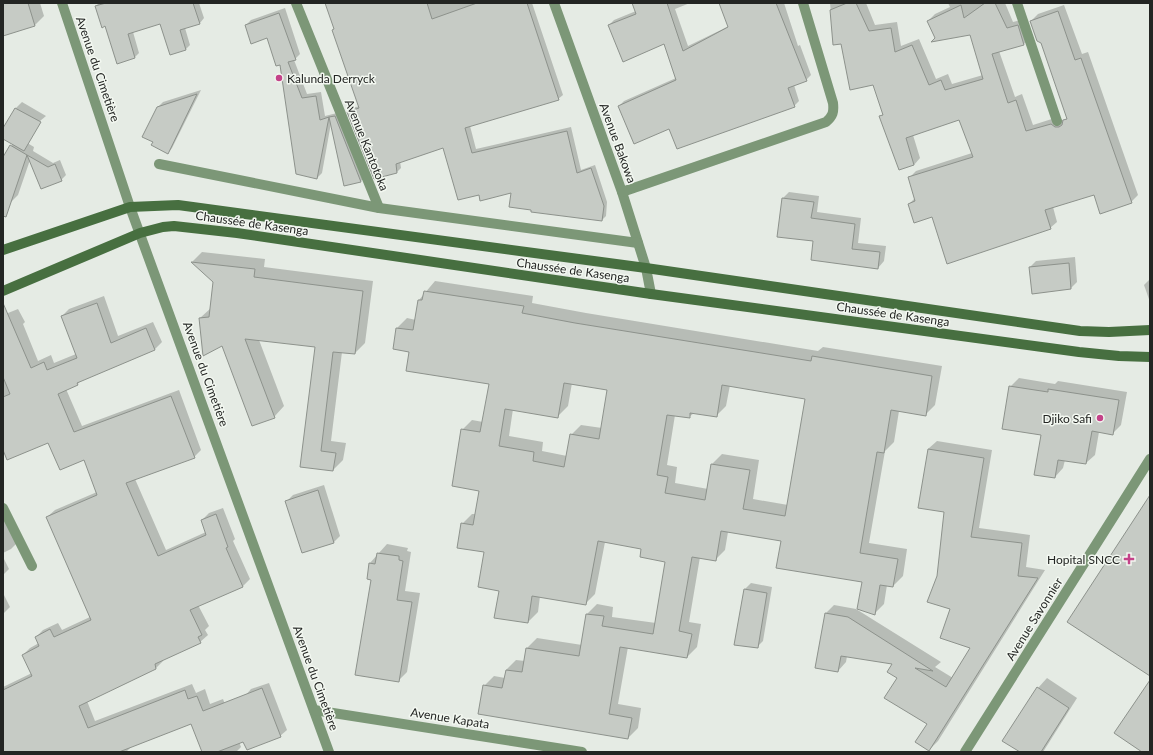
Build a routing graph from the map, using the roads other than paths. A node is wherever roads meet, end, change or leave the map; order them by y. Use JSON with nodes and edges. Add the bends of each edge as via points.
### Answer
{"nodes":[{"id":1,"x":62,"y":3,"type":"edge"},
{"id":2,"x":554,"y":3,"type":"edge"},
{"id":3,"x":803,"y":3,"type":"edge"},
{"id":4,"x":1017,"y":3,"type":"edge"},
{"id":5,"x":299,"y":4,"type":"edge"},
{"id":6,"x":1057,"y":121,"type":"dead end"},
{"id":7,"x":159,"y":164,"type":"dead end"},
{"id":8,"x":622,"y":192,"type":"junction"},
{"id":9,"x":130,"y":207,"type":"junction"},
{"id":10,"x":379,"y":208,"type":"junction"},
{"id":11,"x":140,"y":233,"type":"junction"},
{"id":12,"x":638,"y":243,"type":"junction"},
{"id":13,"x":3,"y":250,"type":"edge"},
{"id":14,"x":646,"y":268,"type":"junction"},
{"id":15,"x":3,"y":291,"type":"edge"},
{"id":16,"x":651,"y":294,"type":"junction"},
{"id":17,"x":1150,"y":330,"type":"edge"},
{"id":18,"x":1150,"y":357,"type":"edge"},
{"id":19,"x":1150,"y":459,"type":"edge"},
{"id":20,"x":3,"y":508,"type":"edge"},
{"id":21,"x":32,"y":566,"type":"dead end"},
{"id":22,"x":314,"y":710,"type":"junction"},
{"id":23,"x":328,"y":752,"type":"edge"},
{"id":24,"x":582,"y":752,"type":"edge"},
{"id":25,"x":966,"y":752,"type":"edge"}],
"edges":[{"from":1,"to":9,"type":"street","name":"Avenue du Cimetière"},
{"from":2,"to":8,"type":"street","name":"Avenue Bakowa"},
{"from":3,"to":8,"type":"street","via":[[833,103],[831,117],[826,122]]},
{"from":4,"to":6,"type":"street"},
{"from":5,"to":10,"type":"street","name":"Avenue Kantotoka"},
{"from":7,"to":10,"type":"street"},
{"from":8,"to":12,"type":"street","name":"Avenue Bakowa"},
{"from":9,"to":11,"type":"street","name":"Avenue du Cimetière"},
{"from":9,"to":13,"type":"main road","name":"Chaussée de Kasenga"},
{"from":9,"to":14,"type":"main road","name":"Chaussée de Kasenga","via":[[178,205],[216,209]]},
{"from":10,"to":12,"type":"street"},
{"from":11,"to":15,"type":"main road","name":"Chaussée de Kasenga"},
{"from":11,"to":16,"type":"main road","name":"Chaussée de Kasenga","via":[[163,226],[213,230]]},
{"from":11,"to":22,"type":"street","name":"Avenue du Cimetière"},
{"from":12,"to":14,"type":"street","name":"Avenue Bakowa"},
{"from":14,"to":16,"type":"street","name":"Avenue Bakowa"},
{"from":14,"to":17,"type":"main road","name":"Chaussée de Kasenga","via":[[1080,331]]},
{"from":16,"to":18,"type":"main road","name":"Chaussée de Kasenga","via":[[1079,352]]},
{"from":19,"to":25,"type":"street","name":"Avenue Savonnier"},
{"from":20,"to":21,"type":"street"},
{"from":22,"to":23,"type":"street","name":"Avenue du Cimetière"},
{"from":22,"to":24,"type":"street","name":"Avenue Kapata"}]}
